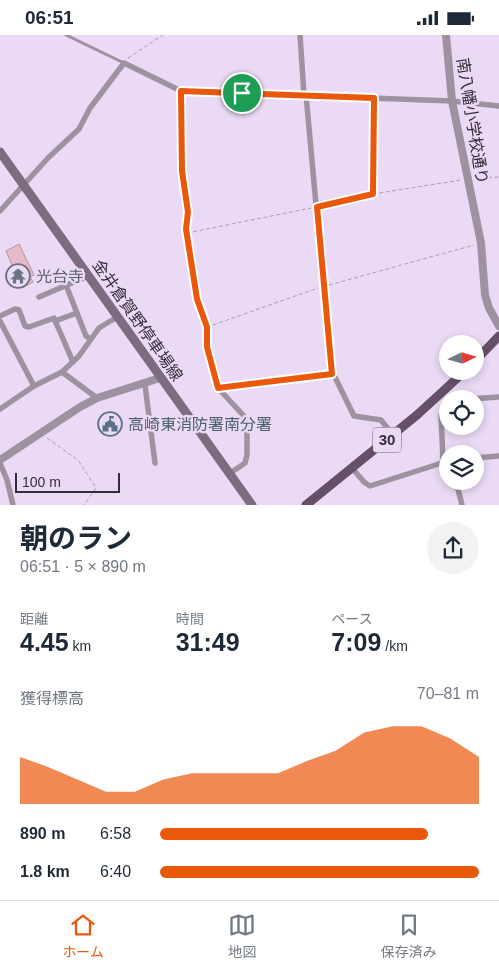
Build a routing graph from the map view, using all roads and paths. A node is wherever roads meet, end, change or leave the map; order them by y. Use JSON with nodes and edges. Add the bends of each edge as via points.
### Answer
{"nodes":[{"id":1,"x":66,"y":35,"type":"edge"},
{"id":2,"x":163,"y":35,"type":"edge"},
{"id":3,"x":300,"y":35,"type":"edge"},
{"id":4,"x":446,"y":35,"type":"edge"},
{"id":5,"x":124,"y":63,"type":"junction"},
{"id":6,"x":181,"y":91,"type":"junction"},
{"id":7,"x":305,"y":95,"type":"junction"},
{"id":8,"x":374,"y":98,"type":"junction"},
{"id":9,"x":452,"y":101,"type":"junction"},
{"id":10,"x":499,"y":106,"type":"edge"},
{"id":11,"x":0,"y":152,"type":"edge"},
{"id":12,"x":499,"y":177,"type":"edge"},
{"id":13,"x":467,"y":179,"type":"junction"},
{"id":14,"x":23,"y":186,"type":"junction"},
{"id":15,"x":373,"y":194,"type":"junction"},
{"id":16,"x":317,"y":207,"type":"junction"},
{"id":17,"x":0,"y":211,"type":"edge"},
{"id":18,"x":187,"y":233,"type":"junction"},
{"id":19,"x":482,"y":243,"type":"junction"},
{"id":20,"x":88,"y":276,"type":"junction"},
{"id":21,"x":66,"y":285,"type":"junction"},
{"id":22,"x":325,"y":286,"type":"junction"},
{"id":23,"x":39,"y":297,"type":"dead end"},
{"id":24,"x":77,"y":313,"type":"junction"},
{"id":25,"x":0,"y":316,"type":"edge"},
{"id":26,"x":117,"y":317,"type":"junction"},
{"id":27,"x":0,"y":321,"type":"edge"},
{"id":28,"x":55,"y":321,"type":"junction"},
{"id":29,"x":499,"y":326,"type":"edge"},
{"id":30,"x":207,"y":327,"type":"junction"},
{"id":31,"x":499,"y":336,"type":"edge"},
{"id":32,"x":90,"y":339,"type":"junction"},
{"id":33,"x":484,"y":352,"type":"edge"},
{"id":34,"x":73,"y":362,"type":"junction"},
{"id":35,"x":62,"y":372,"type":"junction"},
{"id":36,"x":332,"y":374,"type":"junction"},
{"id":37,"x":160,"y":378,"type":"junction"},
{"id":38,"x":455,"y":380,"type":"edge"},
{"id":39,"x":144,"y":385,"type":"junction"},
{"id":40,"x":34,"y":386,"type":"junction"},
{"id":41,"x":218,"y":388,"type":"junction"},
{"id":42,"x":499,"y":397,"type":"edge"},
{"id":43,"x":97,"y":398,"type":"junction"},
{"id":44,"x":484,"y":398,"type":"edge"},
{"id":45,"x":0,"y":400,"type":"edge"},
{"id":46,"x":2,"y":408,"type":"edge"},
{"id":47,"x":42,"y":432,"type":"junction"},
{"id":48,"x":393,"y":435,"type":"junction"},
{"id":49,"x":499,"y":456,"type":"edge"},
{"id":50,"x":484,"y":457,"type":"edge"},
{"id":51,"x":0,"y":462,"type":"edge"},
{"id":52,"x":155,"y":463,"type":"dead end"},
{"id":53,"x":439,"y":463,"type":"edge"},
{"id":54,"x":352,"y":468,"type":"junction"},
{"id":55,"x":229,"y":474,"type":"junction"},
{"id":56,"x":458,"y":490,"type":"edge"},
{"id":57,"x":13,"y":505,"type":"edge"},
{"id":58,"x":84,"y":505,"type":"edge"},
{"id":59,"x":252,"y":505,"type":"edge"},
{"id":60,"x":306,"y":505,"type":"edge"},
{"id":61,"x":462,"y":505,"type":"edge"}],
"edges":[{"from":1,"to":5,"type":"lane"},
{"from":2,"to":5,"type":"path"},
{"from":3,"to":7,"type":"street"},
{"from":4,"to":9,"type":"street","name":"南八幡小学校通り"},
{"from":5,"to":6,"type":"street"},
{"from":5,"to":14,"type":"street","via":[[90,108],[79,129]]},
{"from":6,"to":7,"type":"street"},
{"from":6,"to":18,"type":"path"},
{"from":7,"to":8,"type":"street"},
{"from":7,"to":16,"type":"street"},
{"from":8,"to":9,"type":"street"},
{"from":8,"to":15,"type":"path"},
{"from":9,"to":10,"type":"street"},
{"from":9,"to":13,"type":"street","name":"南八幡小学校通り"},
{"from":11,"to":14,"type":"main road","name":"金井倉賀野停車場線"},
{"from":12,"to":13,"type":"path"},
{"from":13,"to":15,"type":"path"},
{"from":13,"to":19,"type":"street","name":"南八幡小学校通り"},
{"from":14,"to":17,"type":"street"},
{"from":14,"to":20,"type":"main road","name":"金井倉賀野停車場線"},
{"from":15,"to":16,"type":"path"},
{"from":16,"to":18,"type":"path"},
{"from":16,"to":22,"type":"street"},
{"from":18,"to":30,"type":"path","via":[[197,299]]},
{"from":19,"to":22,"type":"path"},
{"from":19,"to":29,"type":"street","name":"南八幡小学校通り","via":[[486,295]]},
{"from":20,"to":21,"type":"street"},
{"from":20,"to":26,"type":"main road","name":"金井倉賀野停車場線"},
{"from":21,"to":23,"type":"street"},
{"from":21,"to":24,"type":"street"},
{"from":22,"to":30,"type":"path"},
{"from":22,"to":36,"type":"street"},
{"from":24,"to":28,"type":"street"},
{"from":24,"to":32,"type":"street"},
{"from":25,"to":28,"type":"street","via":[[19,310],[25,326],[29,327],[51,318]]},
{"from":26,"to":32,"type":"street","via":[[99,328]]},
{"from":26,"to":37,"type":"main road","name":"金井倉賀野停車場線"},
{"from":27,"to":40,"type":"street"},
{"from":28,"to":34,"type":"street"},
{"from":30,"to":41,"type":"street","via":[[207,347]]},
{"from":31,"to":33,"type":"main road"},
{"from":32,"to":34,"type":"street"},
{"from":34,"to":35,"type":"street"},
{"from":35,"to":40,"type":"street"},
{"from":35,"to":43,"type":"street"},
{"from":36,"to":41,"type":"path"},
{"from":36,"to":48,"type":"street","via":[[354,415],[381,420]]},
{"from":37,"to":39,"type":"street"},
{"from":37,"to":55,"type":"main road","name":"金井倉賀野停車場線"},
{"from":38,"to":48,"type":"main road","number":"30"},
{"from":39,"to":43,"type":"street"},
{"from":39,"to":52,"type":"street"},
{"from":40,"to":46,"type":"street"},
{"from":41,"to":55,"type":"street","via":[[241,412],[248,428],[244,463]]},
{"from":42,"to":44,"type":"street"},
{"from":43,"to":47,"type":"street"},
{"from":45,"to":46,"type":"street"},
{"from":47,"to":51,"type":"street"},
{"from":47,"to":58,"type":"path","via":[[78,460],[96,488]]},
{"from":48,"to":54,"type":"main road","number":"30"},
{"from":49,"to":50,"type":"street"},
{"from":51,"to":57,"type":"street"},
{"from":53,"to":54,"type":"street","via":[[370,486]]},
{"from":54,"to":60,"type":"main road","number":"30"},
{"from":55,"to":59,"type":"main road","name":"金井倉賀野停車場線"},
{"from":56,"to":61,"type":"street"}]}
